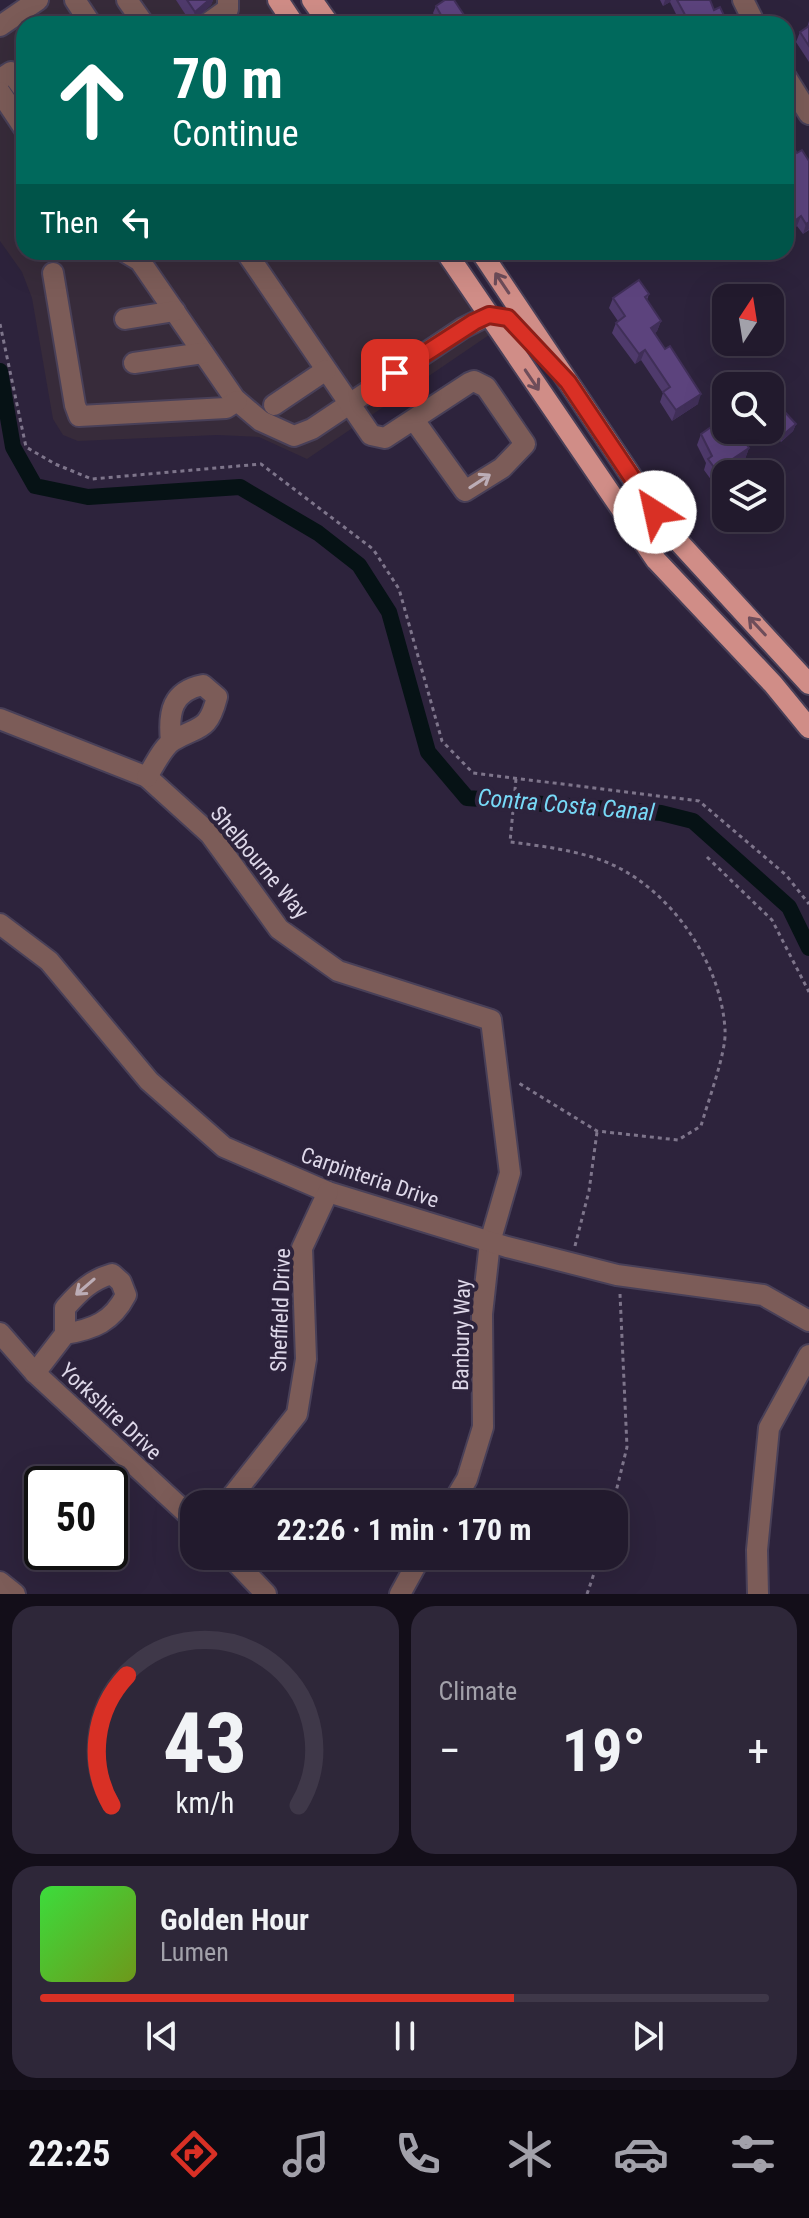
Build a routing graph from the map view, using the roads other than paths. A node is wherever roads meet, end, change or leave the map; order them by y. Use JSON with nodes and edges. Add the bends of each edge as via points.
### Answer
{"nodes":[{"id":1,"x":38,"y":0,"type":"edge"},
{"id":2,"x":228,"y":0,"type":"edge"},
{"id":3,"x":218,"y":16,"type":"edge"},
{"id":4,"x":0,"y":26,"type":"edge"},
{"id":5,"x":0,"y":79,"type":"edge"},
{"id":6,"x":16,"y":79,"type":"edge"},
{"id":7,"x":794,"y":90,"type":"edge"},
{"id":8,"x":0,"y":92,"type":"edge"},
{"id":9,"x":809,"y":114,"type":"edge"},
{"id":10,"x":16,"y":116,"type":"edge"},
{"id":11,"x":138,"y":260,"type":"edge"},
{"id":12,"x":253,"y":260,"type":"edge"},
{"id":13,"x":451,"y":260,"type":"edge"},
{"id":14,"x":486,"y":260,"type":"edge"},
{"id":15,"x":53,"y":273,"type":"dead end"},
{"id":16,"x":175,"y":311,"type":"junction"},
{"id":17,"x":489,"y":315,"type":"junction"},
{"id":18,"x":125,"y":319,"type":"dead end"},
{"id":19,"x":203,"y":353,"type":"junction"},
{"id":20,"x":134,"y":363,"type":"dead end"},
{"id":21,"x":326,"y":370,"type":"junction"},
{"id":22,"x":568,"y":382,"type":"junction"},
{"id":23,"x":237,"y":401,"type":"junction"},
{"id":24,"x":349,"y":403,"type":"junction"},
{"id":25,"x":274,"y":405,"type":"dead end"},
{"id":26,"x":414,"y":420,"type":"junction"},
{"id":27,"x":809,"y":684,"type":"edge"},
{"id":28,"x":0,"y":720,"type":"edge"},
{"id":29,"x":809,"y":728,"type":"edge"},
{"id":30,"x":171,"y":741,"type":"dead end"},
{"id":31,"x":147,"y":777,"type":"junction"},
{"id":32,"x":0,"y":924,"type":"edge"},
{"id":33,"x":491,"y":1020,"type":"joint"},
{"id":34,"x":328,"y":1192,"type":"junction"},
{"id":35,"x":490,"y":1242,"type":"junction"},
{"id":36,"x":809,"y":1321,"type":"edge"},
{"id":37,"x":0,"y":1333,"type":"edge"},
{"id":38,"x":65,"y":1334,"type":"dead end"},
{"id":39,"x":809,"y":1355,"type":"edge"},
{"id":40,"x":35,"y":1373,"type":"junction"},
{"id":41,"x":237,"y":1490,"type":"edge"},
{"id":42,"x":460,"y":1490,"type":"edge"},
{"id":43,"x":180,"y":1507,"type":"edge"},
{"id":44,"x":243,"y":1570,"type":"edge"},
{"id":45,"x":413,"y":1570,"type":"edge"},
{"id":46,"x":0,"y":1582,"type":"edge"},
{"id":47,"x":15,"y":1594,"type":"edge"},
{"id":48,"x":266,"y":1594,"type":"edge"},
{"id":49,"x":400,"y":1594,"type":"edge"},
{"id":50,"x":758,"y":1594,"type":"edge"}],
"edges":[{"from":1,"to":4,"type":"street"},
{"from":2,"to":3,"type":"street","via":[[228,9]]},
{"from":5,"to":6,"type":"street","via":[[11,72]]},
{"from":7,"to":9,"type":"street"},
{"from":8,"to":10,"type":"street"},
{"from":11,"to":16,"type":"street"},
{"from":12,"to":21,"type":"street"},
{"from":13,"to":17,"type":"main road"},
{"from":22,"to":14,"type":"main road","one_way":true},
{"from":15,"to":23,"type":"street","via":[[79,416],[226,408]]},
{"from":16,"to":18,"type":"street"},
{"from":16,"to":19,"type":"street"},
{"from":17,"to":22,"type":"main road","via":[[514,322]]},
{"from":17,"to":24,"type":"street"},
{"from":17,"to":29,"type":"main road","one_way":true,"via":[[656,560],[738,644]]},
{"from":19,"to":20,"type":"street"},
{"from":19,"to":23,"type":"street"},
{"from":21,"to":24,"type":"street"},
{"from":21,"to":25,"type":"street"},
{"from":27,"to":22,"type":"main road","one_way":true,"via":[[666,528]]},
{"from":23,"to":24,"type":"street","via":[[261,421],[294,436]]},
{"from":24,"to":26,"type":"street","via":[[378,439]]},
{"from":26,"to":26,"type":"street","one_way":true,"via":[[465,491],[502,468],[525,444],[486,387],[474,381]]},
{"from":28,"to":31,"type":"street","name":"Shelbourne Way"},
{"from":30,"to":31,"type":"street"},
{"from":31,"to":33,"type":"street","name":"Shelbourne Way","via":[[210,834],[291,938],[338,971]]},
{"from":32,"to":34,"type":"street","name":"Carpinteria Drive","via":[[49,961],[149,1081],[224,1147]]},
{"from":33,"to":35,"type":"street","name":"Banbury Way","via":[[510,1173]]},
{"from":34,"to":35,"type":"street","name":"Carpinteria Drive"},
{"from":34,"to":41,"type":"street","name":"Sheffield Drive","via":[[302,1248],[306,1359],[297,1414]]},
{"from":35,"to":36,"type":"street","name":"Carpinteria Drive","via":[[570,1265],[763,1295]]},
{"from":35,"to":42,"type":"street","name":"Banbury Way","via":[[482,1314],[483,1427]]},
{"from":37,"to":40,"type":"street","name":"Yorkshire Drive"},
{"from":38,"to":40,"type":"street"},
{"from":39,"to":50,"type":"street","via":[[769,1428]]},
{"from":40,"to":43,"type":"street","name":"Yorkshire Drive"},
{"from":44,"to":48,"type":"street"},
{"from":45,"to":49,"type":"street"},
{"from":46,"to":47,"type":"street"}]}
